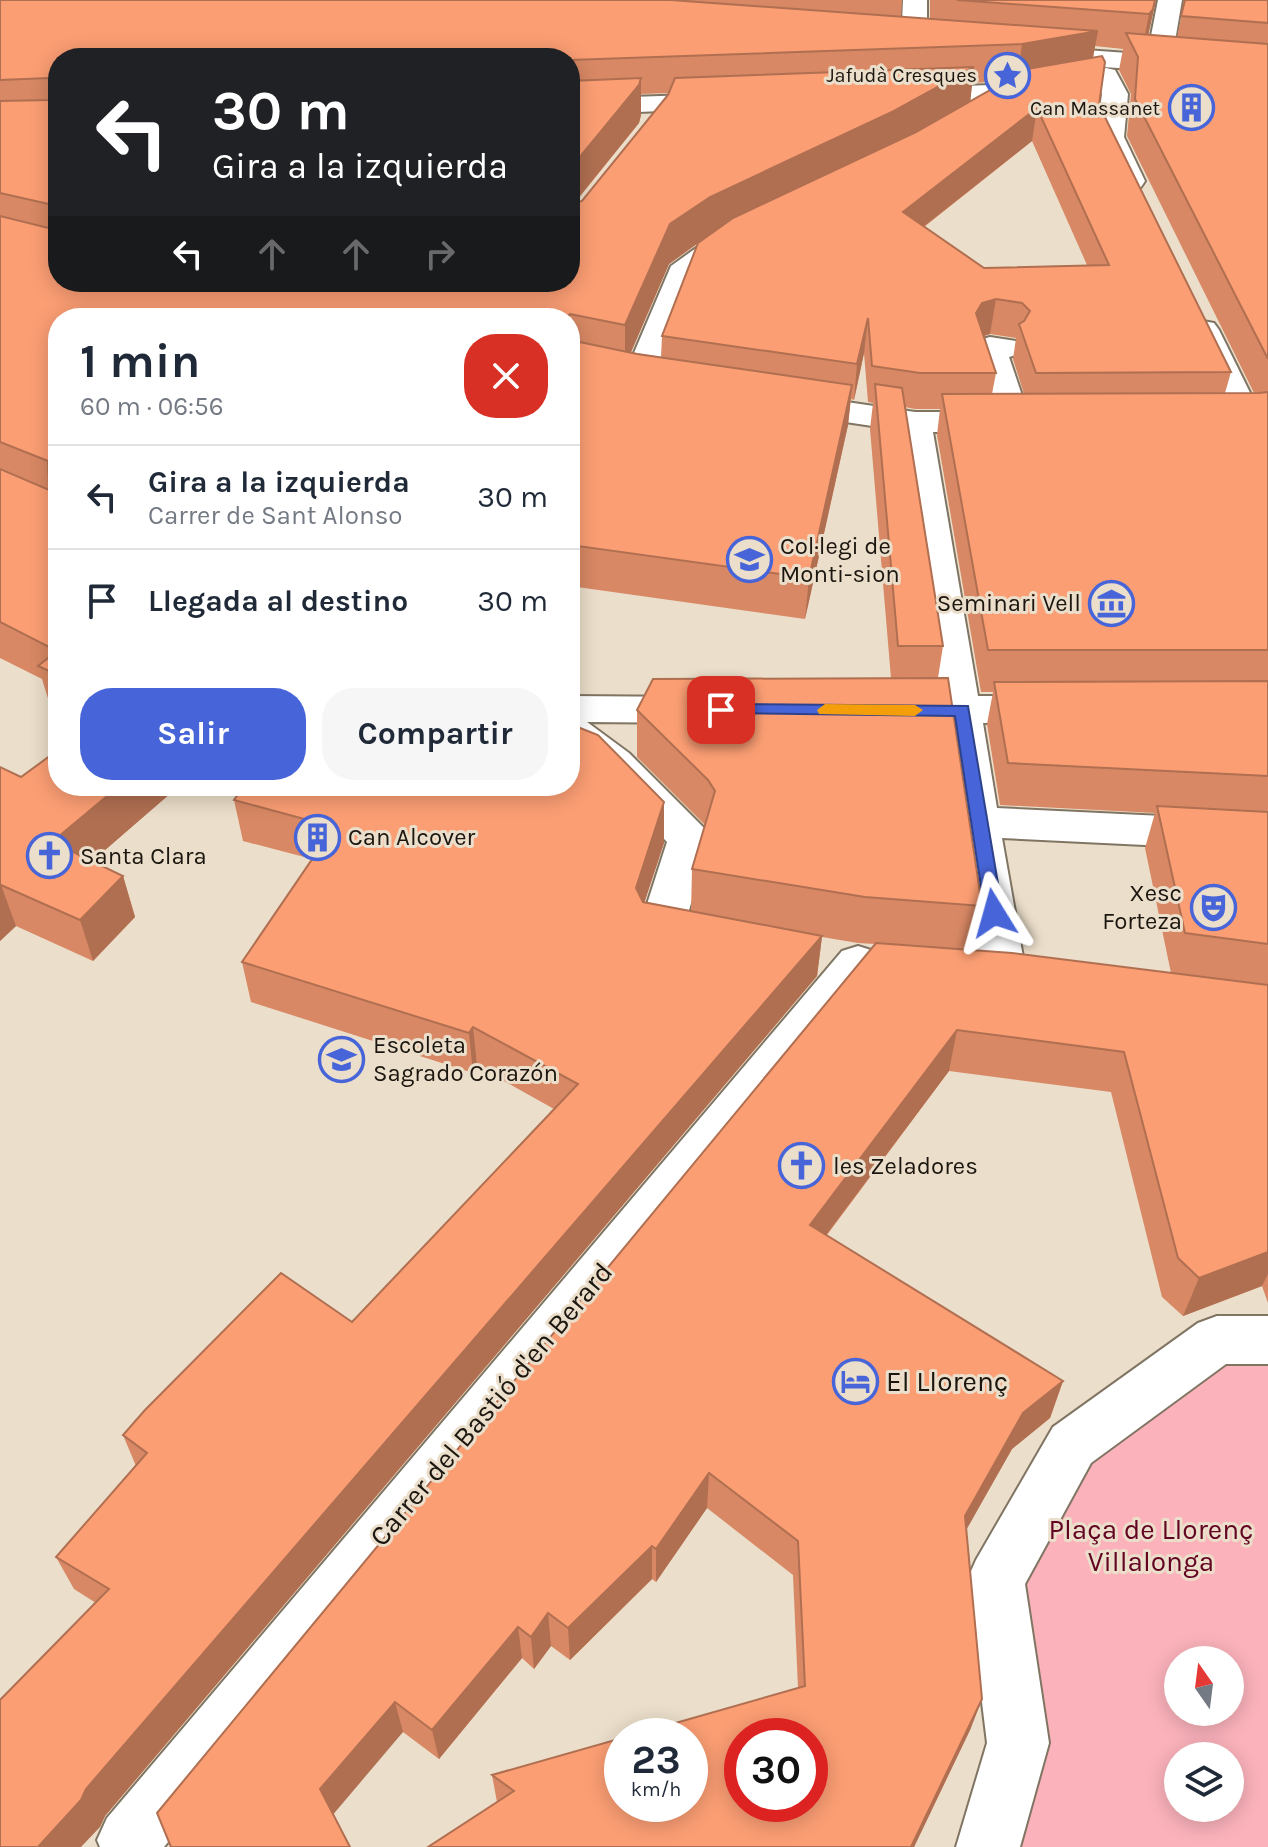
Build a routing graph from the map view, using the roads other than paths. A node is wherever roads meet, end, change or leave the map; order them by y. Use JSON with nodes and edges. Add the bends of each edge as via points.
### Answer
{"nodes":[{"id":1,"x":915,"y":0,"type":"edge"},
{"id":2,"x":1170,"y":0,"type":"edge"},
{"id":3,"x":883,"y":43,"type":"edge"},
{"id":4,"x":914,"y":46,"type":"junction"},
{"id":5,"x":945,"y":48,"type":"edge"},
{"id":6,"x":1023,"y":54,"type":"edge"},
{"id":7,"x":1148,"y":63,"type":"junction"},
{"id":8,"x":1268,"y":70,"type":"edge"},
{"id":9,"x":1106,"y":76,"type":"junction"},
{"id":10,"x":1017,"y":92,"type":"junction"},
{"id":11,"x":877,"y":97,"type":"edge"},
{"id":12,"x":753,"y":101,"type":"edge"},
{"id":13,"x":660,"y":104,"type":"junction"},
{"id":14,"x":580,"y":107,"type":"edge"},
{"id":15,"x":965,"y":121,"type":"edge"},
{"id":16,"x":648,"y":133,"type":"edge"},
{"id":17,"x":1144,"y":208,"type":"edge"},
{"id":18,"x":761,"y":224,"type":"edge"},
{"id":19,"x":1192,"y":307,"type":"edge"},
{"id":20,"x":1005,"y":348,"type":"dead end"},
{"id":21,"x":639,"y":381,"type":"edge"},
{"id":22,"x":761,"y":399,"type":"edge"},
{"id":23,"x":1243,"y":420,"type":"edge"},
{"id":24,"x":915,"y":422,"type":"junction"},
{"id":25,"x":580,"y":709,"type":"edge"},
{"id":26,"x":1085,"y":709,"type":"edge"},
{"id":27,"x":727,"y":710,"type":"edge"},
{"id":28,"x":852,"y":710,"type":"edge"},
{"id":29,"x":962,"y":710,"type":"junction"},
{"id":30,"x":580,"y":737,"type":"edge"},
{"id":31,"x":980,"y":822,"type":"junction"},
{"id":32,"x":1268,"y":836,"type":"edge"},
{"id":33,"x":737,"y":942,"type":"edge"},
{"id":34,"x":857,"y":962,"type":"edge"},
{"id":35,"x":959,"y":971,"type":"edge"},
{"id":36,"x":1003,"y":974,"type":"junction"},
{"id":37,"x":1050,"y":980,"type":"edge"},
{"id":38,"x":1268,"y":1340,"type":"edge"},
{"id":39,"x":128,"y":1845,"type":"edge"},
{"id":40,"x":988,"y":1847,"type":"edge"}],
"edges":[{"from":1,"to":4,"type":"street"},
{"from":2,"to":7,"type":"street","via":[[1161,47]]},
{"from":3,"to":4,"type":"street"},
{"from":4,"to":5,"type":"street"},
{"from":6,"to":7,"type":"street"},
{"from":7,"to":8,"type":"street"},
{"from":7,"to":9,"type":"street"},
{"from":9,"to":10,"type":"street"},
{"from":9,"to":17,"type":"street","via":[[1115,94],[1110,137]]},
{"from":10,"to":11,"type":"street"},
{"from":10,"to":15,"type":"street"},
{"from":12,"to":13,"type":"street"},
{"from":13,"to":14,"type":"street"},
{"from":13,"to":16,"type":"street"},
{"from":18,"to":21,"type":"street","via":[[720,244],[682,272]]},
{"from":19,"to":23,"type":"street"},
{"from":20,"to":24,"type":"street","via":[[990,347],[1029,422]]},
{"from":22,"to":24,"type":"street"},
{"from":24,"to":29,"type":"street"},
{"from":25,"to":27,"type":"street"},
{"from":26,"to":29,"type":"street"},
{"from":28,"to":29,"type":"street"},
{"from":29,"to":31,"type":"street"},
{"from":30,"to":33,"type":"street","via":[[615,763],[689,839],[661,929]]},
{"from":31,"to":32,"type":"street"},
{"from":31,"to":36,"type":"street"},
{"from":34,"to":39,"type":"street","name":"Carrer del Bastió d'en Berard"},
{"from":35,"to":36,"type":"street"},
{"from":36,"to":37,"type":"street"},
{"from":38,"to":40,"type":"street","via":[[1217,1340],[1072,1445],[996,1580],[1018,1743]]}]}
